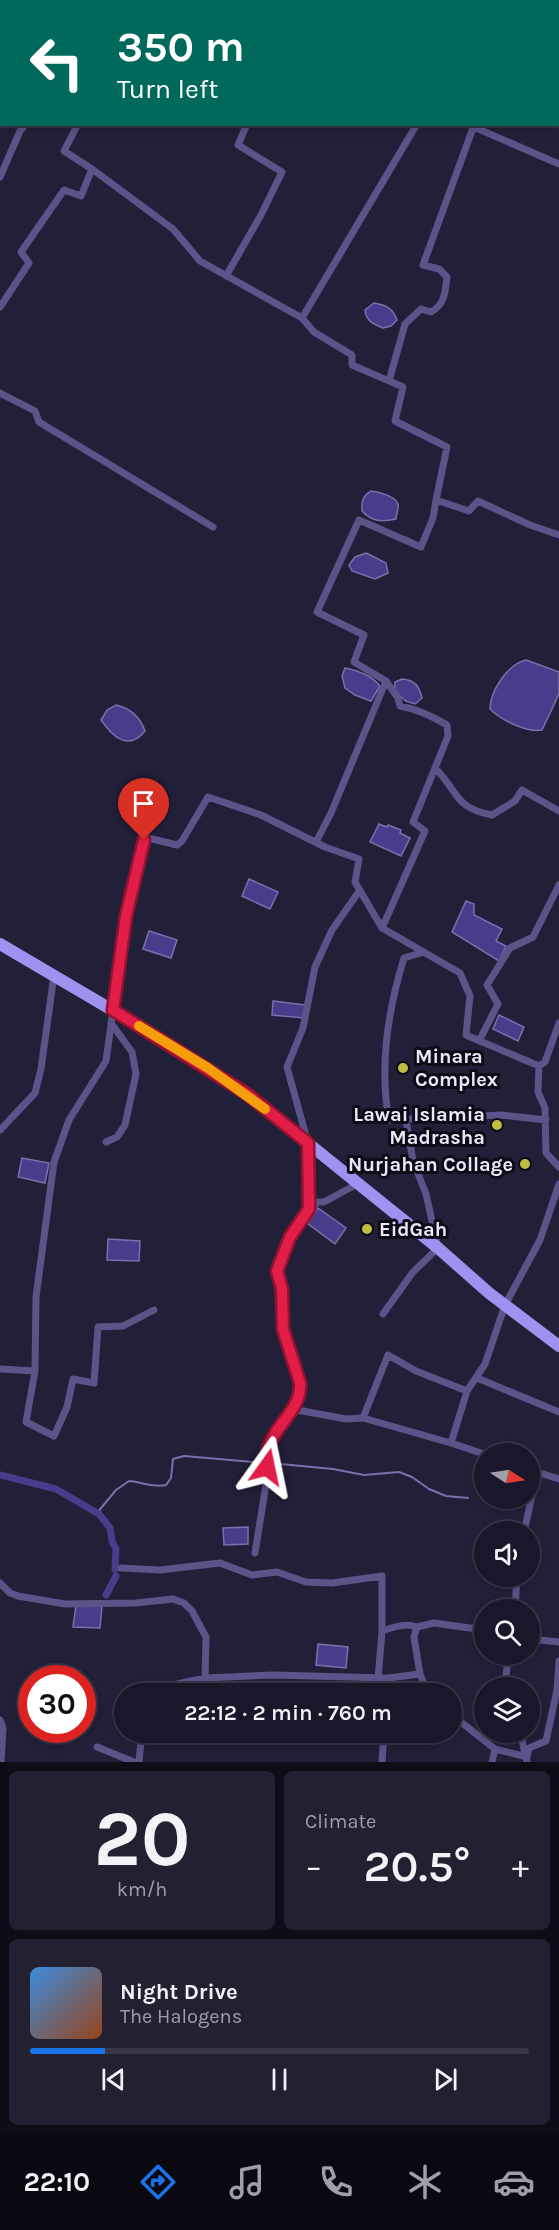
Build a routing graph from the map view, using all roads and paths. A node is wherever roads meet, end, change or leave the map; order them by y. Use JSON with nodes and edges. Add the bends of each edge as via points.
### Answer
{"nodes":[{"id":1,"x":24,"y":126,"type":"edge"},
{"id":2,"x":77,"y":126,"type":"edge"},
{"id":3,"x":247,"y":126,"type":"edge"},
{"id":4,"x":416,"y":126,"type":"edge"},
{"id":5,"x":470,"y":126,"type":"edge"},
{"id":6,"x":559,"y":164,"type":"edge"},
{"id":7,"x":92,"y":169,"type":"junction"},
{"id":8,"x":0,"y":177,"type":"edge"},
{"id":9,"x":225,"y":276,"type":"junction"},
{"id":10,"x":0,"y":307,"type":"edge"},
{"id":11,"x":302,"y":318,"type":"junction"},
{"id":12,"x":389,"y":381,"type":"junction"},
{"id":13,"x":0,"y":393,"type":"edge"},
{"id":14,"x":436,"y":500,"type":"junction"},
{"id":15,"x":213,"y":527,"type":"dead end"},
{"id":16,"x":559,"y":535,"type":"edge"},
{"id":17,"x":386,"y":681,"type":"junction"},
{"id":18,"x":435,"y":768,"type":"junction"},
{"id":19,"x":559,"y":811,"type":"edge"},
{"id":20,"x":316,"y":842,"type":"junction"},
{"id":21,"x":559,"y":885,"type":"edge"},
{"id":22,"x":360,"y":890,"type":"junction"},
{"id":23,"x":382,"y":928,"type":"junction"},
{"id":24,"x":0,"y":944,"type":"edge"},
{"id":25,"x":424,"y":952,"type":"junction"},
{"id":26,"x":54,"y":975,"type":"junction"},
{"id":27,"x":112,"y":1017,"type":"junction"},
{"id":28,"x":559,"y":1023,"type":"edge"},
{"id":29,"x":479,"y":1041,"type":"junction"},
{"id":30,"x":539,"y":1066,"type":"junction"},
{"id":31,"x":406,"y":1120,"type":"junction"},
{"id":32,"x":546,"y":1120,"type":"junction"},
{"id":33,"x":0,"y":1130,"type":"edge"},
{"id":34,"x":106,"y":1142,"type":"dead end"},
{"id":35,"x":308,"y":1143,"type":"junction"},
{"id":36,"x":559,"y":1167,"type":"edge"},
{"id":37,"x":359,"y":1183,"type":"junction"},
{"id":38,"x":559,"y":1187,"type":"edge"},
{"id":39,"x":309,"y":1209,"type":"junction"},
{"id":40,"x":438,"y":1248,"type":"junction"},
{"id":41,"x":505,"y":1305,"type":"junction"},
{"id":42,"x":154,"y":1310,"type":"dead end"},
{"id":43,"x":383,"y":1314,"type":"dead end"},
{"id":44,"x":559,"y":1346,"type":"edge"},
{"id":45,"x":0,"y":1369,"type":"edge"},
{"id":46,"x":35,"y":1371,"type":"junction"},
{"id":47,"x":477,"y":1377,"type":"junction"},
{"id":48,"x":467,"y":1391,"type":"junction"},
{"id":49,"x":292,"y":1409,"type":"junction"},
{"id":50,"x":559,"y":1412,"type":"edge"},
{"id":51,"x":363,"y":1418,"type":"junction"},
{"id":52,"x":451,"y":1443,"type":"junction"},
{"id":53,"x":474,"y":1451,"type":"edge"},
{"id":54,"x":540,"y":1474,"type":"edge"},
{"id":55,"x":559,"y":1479,"type":"edge"},
{"id":56,"x":255,"y":1553,"type":"dead end"},
{"id":57,"x":121,"y":1568,"type":"dead end"},
{"id":58,"x":0,"y":1583,"type":"edge"},
{"id":59,"x":417,"y":1627,"type":"junction"},
{"id":60,"x":474,"y":1629,"type":"edge"},
{"id":61,"x":382,"y":1630,"type":"junction"},
{"id":62,"x":540,"y":1640,"type":"edge"},
{"id":63,"x":559,"y":1642,"type":"edge"},
{"id":64,"x":559,"y":1661,"type":"edge"},
{"id":65,"x":420,"y":1674,"type":"junction"},
{"id":66,"x":206,"y":1678,"type":"junction"},
{"id":67,"x":388,"y":1678,"type":"junction"},
{"id":68,"x":378,"y":1679,"type":"junction"},
{"id":69,"x":183,"y":1683,"type":"edge"},
{"id":70,"x":388,"y":1683,"type":"edge"},
{"id":71,"x":424,"y":1683,"type":"edge"},
{"id":72,"x":0,"y":1720,"type":"edge"},
{"id":73,"x":462,"y":1723,"type":"edge"},
{"id":74,"x":141,"y":1743,"type":"edge"},
{"id":75,"x":383,"y":1743,"type":"edge"},
{"id":76,"x":523,"y":1743,"type":"edge"},
{"id":77,"x":97,"y":1747,"type":"dead end"},
{"id":78,"x":495,"y":1749,"type":"junction"},
{"id":79,"x":527,"y":1760,"type":"edge"},
{"id":80,"x":1,"y":1762,"type":"edge"},
{"id":81,"x":134,"y":1762,"type":"edge"},
{"id":82,"x":139,"y":1762,"type":"edge"},
{"id":83,"x":382,"y":1762,"type":"edge"},
{"id":84,"x":492,"y":1762,"type":"edge"}],
"edges":[{"from":1,"to":8,"type":"street"},
{"from":2,"to":7,"type":"street","via":[[64,151]]},
{"from":3,"to":9,"type":"street","via":[[238,145],[282,172]]},
{"from":4,"to":11,"type":"street"},
{"from":5,"to":6,"type":"street"},
{"from":5,"to":12,"type":"street","via":[[423,265],[439,269],[447,277],[444,300],[430,312],[421,309],[405,324]]},
{"from":7,"to":9,"type":"street","via":[[173,229],[200,261]]},
{"from":7,"to":10,"type":"street","via":[[81,196],[64,190],[21,252],[29,263]]},
{"from":9,"to":11,"type":"street"},
{"from":11,"to":12,"type":"street","via":[[314,332],[352,355],[352,365]]},
{"from":12,"to":14,"type":"street","via":[[402,387],[395,422],[447,447]]},
{"from":13,"to":15,"type":"street","via":[[35,411],[39,422]]},
{"from":14,"to":16,"type":"street","via":[[469,511],[478,501]]},
{"from":14,"to":17,"type":"street","via":[[421,547],[359,520],[317,612],[364,635],[354,662]]},
{"from":17,"to":18,"type":"street","via":[[400,706],[415,709],[447,726],[448,736]]},
{"from":17,"to":20,"type":"street"},
{"from":18,"to":19,"type":"street","via":[[458,800],[482,813],[492,815],[515,801],[522,790]]},
{"from":18,"to":23,"type":"street","via":[[413,822],[425,831]]},
{"from":20,"to":22,"type":"street","via":[[359,859],[354,882]]},
{"from":20,"to":27,"type":"street","via":[[261,815],[208,797],[177,845],[144,840],[126,916]]},
{"from":21,"to":29,"type":"street","via":[[533,937],[510,948],[487,985],[498,1004]]},
{"from":22,"to":23,"type":"street"},
{"from":22,"to":35,"type":"street","via":[[332,930],[315,968],[303,1028],[287,1067]]},
{"from":23,"to":25,"type":"street"},
{"from":24,"to":26,"type":"highway"},
{"from":25,"to":29,"type":"street","via":[[460,973],[470,996],[466,1035]]},
{"from":25,"to":31,"type":"street","via":[[404,958],[387,1025],[384,1095],[389,1120]]},
{"from":26,"to":27,"type":"highway"},
{"from":26,"to":33,"type":"street","via":[[35,1093]]},
{"from":27,"to":34,"type":"street","via":[[132,1052],[136,1074],[125,1125],[117,1137]]},
{"from":27,"to":35,"type":"highway","via":[[247,1094]]},
{"from":27,"to":46,"type":"street","via":[[106,1060],[69,1120],[54,1162],[36,1297]]},
{"from":28,"to":30,"type":"street","via":[[545,1062]]},
{"from":29,"to":30,"type":"street"},
{"from":30,"to":32,"type":"street","via":[[538,1092]]},
{"from":31,"to":32,"type":"street","via":[[502,1115]]},
{"from":31,"to":40,"type":"street","via":[[413,1161],[426,1194]]},
{"from":32,"to":36,"type":"street","via":[[546,1153]]},
{"from":35,"to":37,"type":"highway"},
{"from":35,"to":39,"type":"street"},
{"from":37,"to":39,"type":"street"},
{"from":37,"to":40,"type":"highway"},
{"from":38,"to":41,"type":"street","via":[[540,1239]]},
{"from":39,"to":49,"type":"street","via":[[290,1237],[277,1271],[282,1289],[283,1329],[301,1392]]},
{"from":40,"to":41,"type":"highway"},
{"from":40,"to":43,"type":"street","via":[[413,1272]]},
{"from":41,"to":44,"type":"highway"},
{"from":41,"to":47,"type":"street"},
{"from":42,"to":46,"type":"street","via":[[123,1326],[98,1326],[94,1383],[73,1379],[67,1407],[54,1436],[26,1422]]},
{"from":45,"to":46,"type":"street"},
{"from":47,"to":48,"type":"street"},
{"from":47,"to":50,"type":"street"},
{"from":48,"to":51,"type":"street","via":[[387,1355]]},
{"from":48,"to":52,"type":"street"},
{"from":49,"to":51,"type":"street","via":[[346,1419]]},
{"from":49,"to":56,"type":"street","via":[[268,1448]]},
{"from":51,"to":52,"type":"street"},
{"from":52,"to":53,"type":"street"},
{"from":54,"to":55,"type":"street"},
{"from":57,"to":61,"type":"street","via":[[160,1570],[220,1563],[252,1575],[277,1572],[306,1582],[332,1583],[382,1576]]},
{"from":58,"to":66,"type":"street","via":[[18,1596],[64,1604],[136,1604],[173,1599],[184,1603],[206,1636]]},
{"from":59,"to":60,"type":"street","via":[[434,1623]]},
{"from":59,"to":61,"type":"street"},
{"from":59,"to":65,"type":"street","via":[[414,1637]]},
{"from":61,"to":68,"type":"street"},
{"from":62,"to":63,"type":"street"},
{"from":64,"to":79,"type":"street","via":[[546,1740],[529,1748]]},
{"from":65,"to":67,"type":"street"},
{"from":65,"to":71,"type":"street"},
{"from":66,"to":68,"type":"street","via":[[273,1675]]},
{"from":66,"to":69,"type":"street"},
{"from":67,"to":68,"type":"street"},
{"from":67,"to":70,"type":"street"},
{"from":72,"to":80,"type":"street"},
{"from":73,"to":78,"type":"street"},
{"from":74,"to":82,"type":"street"},
{"from":75,"to":83,"type":"street"},
{"from":76,"to":79,"type":"street"},
{"from":77,"to":81,"type":"street"},
{"from":78,"to":79,"type":"street"},
{"from":78,"to":84,"type":"street"}]}
